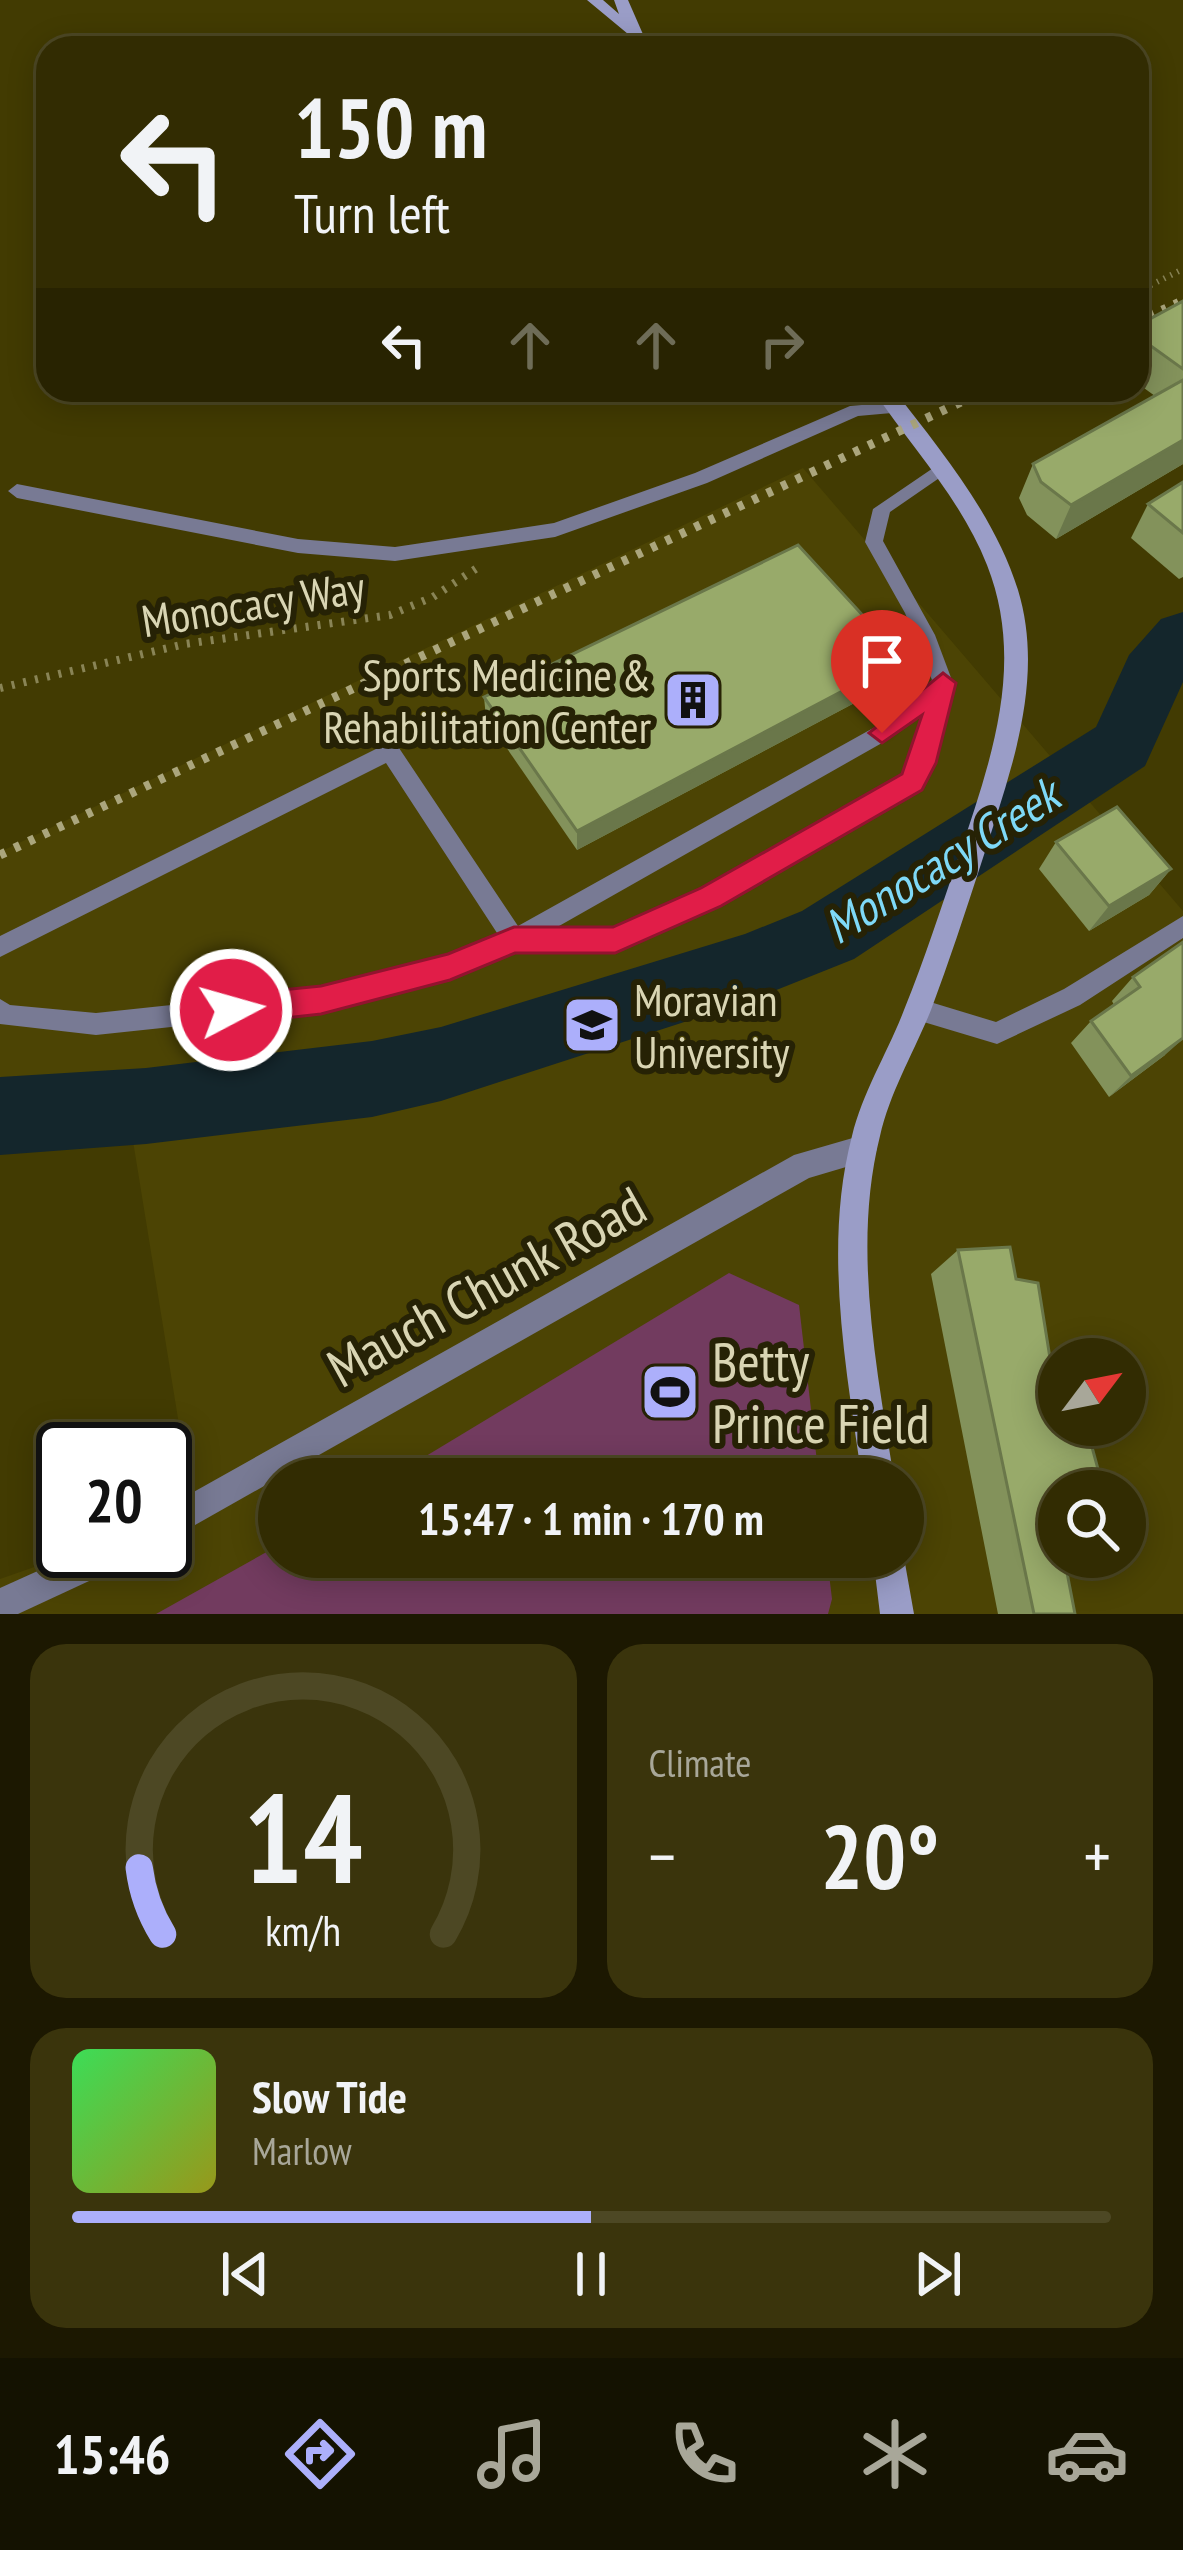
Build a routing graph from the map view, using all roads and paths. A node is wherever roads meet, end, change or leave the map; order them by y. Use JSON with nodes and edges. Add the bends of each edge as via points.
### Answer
{"nodes":[{"id":1,"x":594,"y":0,"type":"edge"},
{"id":2,"x":621,"y":0,"type":"edge"},
{"id":3,"x":631,"y":31,"type":"junction"},
{"id":4,"x":634,"y":36,"type":"edge"},
{"id":5,"x":1183,"y":269,"type":"edge"},
{"id":6,"x":1149,"y":286,"type":"edge"},
{"id":7,"x":881,"y":402,"type":"edge"},
{"id":8,"x":892,"y":402,"type":"edge"},
{"id":9,"x":942,"y":468,"type":"junction"},
{"id":10,"x":17,"y":491,"type":"dead end"},
{"id":11,"x":491,"y":541,"type":"junction"},
{"id":12,"x":943,"y":683,"type":"junction"},
{"id":13,"x":0,"y":688,"type":"edge"},
{"id":14,"x":1183,"y":926,"type":"edge"},
{"id":15,"x":514,"y":940,"type":"junction"},
{"id":16,"x":0,"y":947,"type":"edge"},
{"id":17,"x":0,"y":1010,"type":"edge"},
{"id":18,"x":917,"y":1010,"type":"junction"},
{"id":19,"x":862,"y":1149,"type":"junction"},
{"id":20,"x":875,"y":1458,"type":"edge"},
{"id":21,"x":192,"y":1511,"type":"edge"},
{"id":22,"x":59,"y":1578,"type":"edge"},
{"id":23,"x":892,"y":1578,"type":"edge"},
{"id":24,"x":0,"y":1605,"type":"edge"},
{"id":25,"x":897,"y":1614,"type":"edge"}],
"edges":[{"from":1,"to":3,"type":"main road"},
{"from":2,"to":3,"type":"main road"},
{"from":3,"to":4,"type":"main road"},
{"from":5,"to":6,"type":"path"},
{"from":7,"to":11,"type":"lane","via":[[630,506]]},
{"from":8,"to":9,"type":"main road"},
{"from":9,"to":12,"type":"lane","via":[[882,509],[874,542]]},
{"from":9,"to":18,"type":"main road","via":[[999,567],[1018,633],[1017,699]]},
{"from":10,"to":11,"type":"lane","via":[[298,546],[394,554]]},
{"from":11,"to":13,"type":"path","name":"Monocacy Way","via":[[483,563],[434,598],[390,615],[185,644]]},
{"from":12,"to":15,"type":"lane","via":[[882,733]]},
{"from":12,"to":15,"type":"lane","via":[[912,782],[711,897],[615,940]]},
{"from":14,"to":18,"type":"lane","via":[[998,1033]]},
{"from":15,"to":16,"type":"lane","via":[[390,751]]},
{"from":15,"to":17,"type":"lane","via":[[450,967],[321,1000],[96,1024]]},
{"from":18,"to":19,"type":"main road"},
{"from":19,"to":20,"type":"main road","via":[[853,1252]]},
{"from":19,"to":21,"type":"street","name":"Mauch Chunk Road","via":[[804,1165]]},
{"from":22,"to":24,"type":"street"},
{"from":23,"to":25,"type":"main road"}]}
